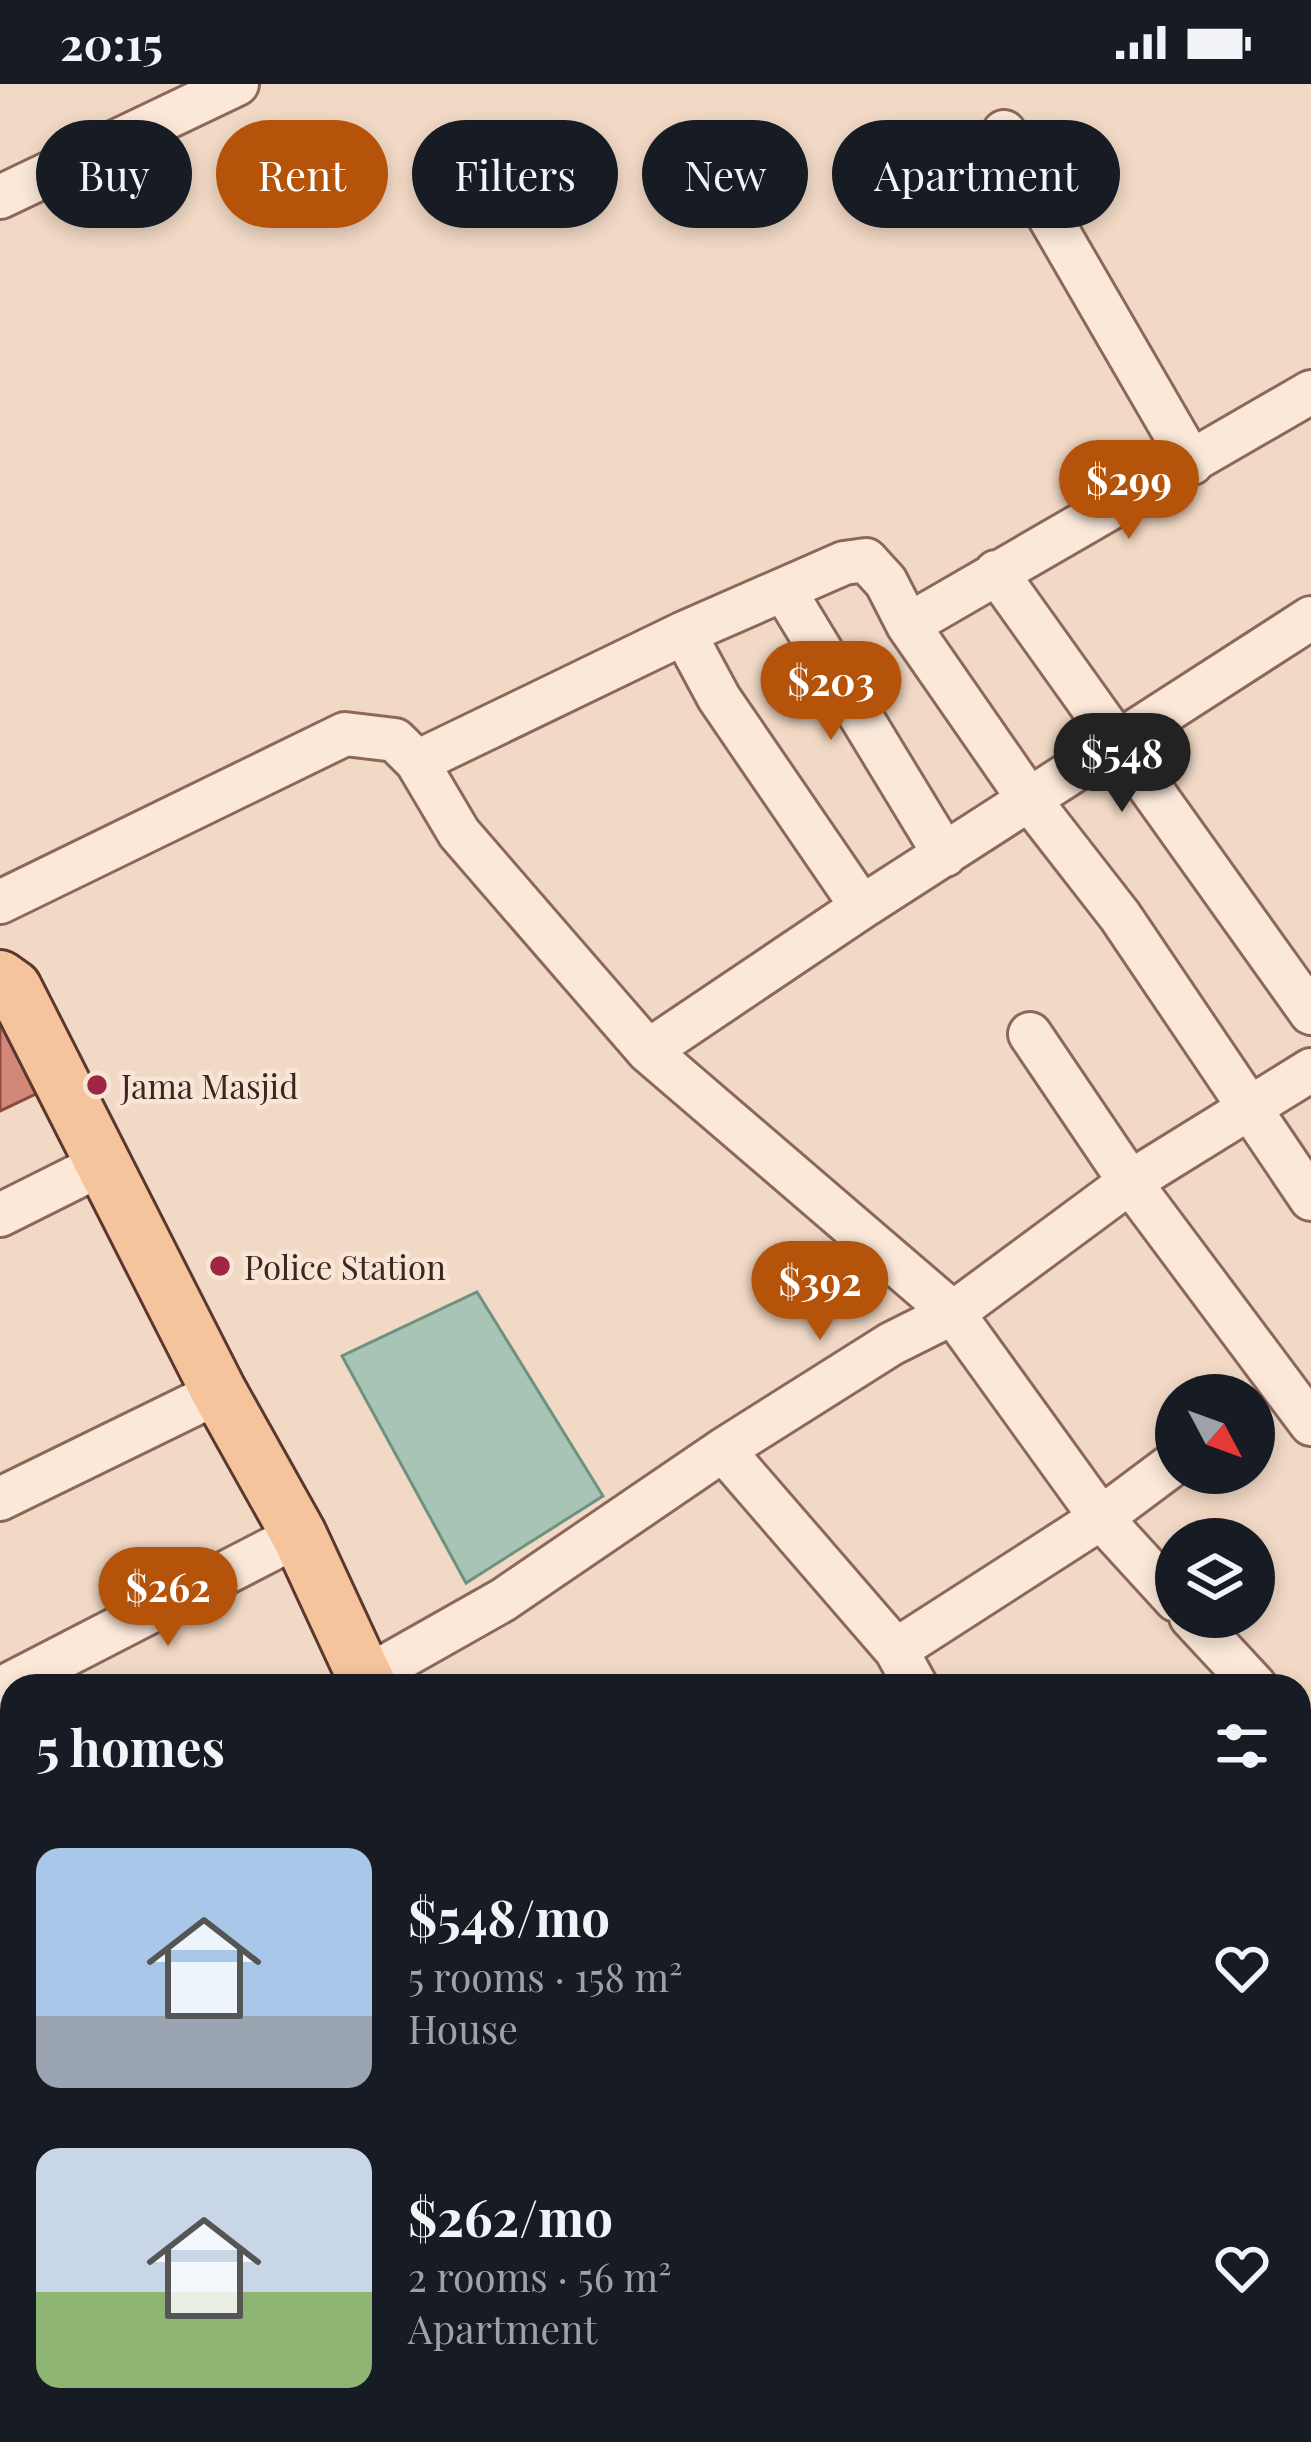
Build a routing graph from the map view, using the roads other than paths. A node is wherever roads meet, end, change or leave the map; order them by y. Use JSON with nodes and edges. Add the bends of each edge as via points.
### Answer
{"nodes":[{"id":1,"x":237,"y":84,"type":"edge"},
{"id":2,"x":0,"y":197,"type":"edge"},
{"id":3,"x":1059,"y":228,"type":"edge"},
{"id":4,"x":1311,"y":392,"type":"edge"},
{"id":5,"x":1192,"y":463,"type":"junction"},
{"id":6,"x":996,"y":572,"type":"junction"},
{"id":7,"x":784,"y":590,"type":"junction"},
{"id":8,"x":1311,"y":618,"type":"edge"},
{"id":9,"x":908,"y":625,"type":"junction"},
{"id":10,"x":684,"y":633,"type":"junction"},
{"id":11,"x":1118,"y":743,"type":"junction"},
{"id":12,"x":417,"y":762,"type":"junction"},
{"id":13,"x":1028,"y":798,"type":"junction"},
{"id":14,"x":945,"y":855,"type":"junction"},
{"id":15,"x":0,"y":902,"type":"edge"},
{"id":16,"x":862,"y":907,"type":"junction"},
{"id":17,"x":4,"y":987,"type":"edge"},
{"id":18,"x":1311,"y":1013,"type":"edge"},
{"id":19,"x":1030,"y":1034,"type":"dead end"},
{"id":20,"x":648,"y":1051,"type":"junction"},
{"id":21,"x":1308,"y":1078,"type":"edge"},
{"id":22,"x":1250,"y":1108,"type":"junction"},
{"id":23,"x":102,"y":1164,"type":"junction"},
{"id":24,"x":1130,"y":1182,"type":"junction"},
{"id":25,"x":1311,"y":1198,"type":"edge"},
{"id":26,"x":0,"y":1215,"type":"edge"},
{"id":27,"x":953,"y":1313,"type":"junction"},
{"id":28,"x":1282,"y":1388,"type":"edge"},
{"id":29,"x":219,"y":1392,"type":"junction"},
{"id":30,"x":1311,"y":1424,"type":"edge"},
{"id":31,"x":723,"y":1450,"type":"junction"},
{"id":32,"x":1155,"y":1478,"type":"edge"},
{"id":33,"x":0,"y":1499,"type":"edge"},
{"id":34,"x":1101,"y":1518,"type":"junction"},
{"id":35,"x":299,"y":1534,"type":"junction"},
{"id":36,"x":1155,"y":1577,"type":"edge"},
{"id":37,"x":1211,"y":1638,"type":"edge"},
{"id":38,"x":906,"y":1668,"type":"edge"},
{"id":39,"x":31,"y":1674,"type":"edge"},
{"id":40,"x":363,"y":1674,"type":"edge"},
{"id":41,"x":380,"y":1674,"type":"edge"},
{"id":42,"x":1244,"y":1674,"type":"edge"}],
"edges":[{"from":1,"to":2,"type":"street"},
{"from":3,"to":5,"type":"street"},
{"from":4,"to":5,"type":"street"},
{"from":5,"to":6,"type":"street"},
{"from":6,"to":9,"type":"street"},
{"from":6,"to":11,"type":"street"},
{"from":7,"to":9,"type":"street","via":[[866,560]]},
{"from":7,"to":10,"type":"street"},
{"from":7,"to":14,"type":"street"},
{"from":8,"to":11,"type":"street"},
{"from":9,"to":13,"type":"street"},
{"from":10,"to":12,"type":"street"},
{"from":10,"to":16,"type":"street","via":[[719,698]]},
{"from":11,"to":13,"type":"street"},
{"from":11,"to":18,"type":"street"},
{"from":12,"to":15,"type":"street","via":[[395,740],[345,734]]},
{"from":12,"to":20,"type":"street","via":[[459,833]]},
{"from":13,"to":14,"type":"street"},
{"from":13,"to":22,"type":"street","via":[[1120,916]]},
{"from":14,"to":16,"type":"street"},
{"from":16,"to":20,"type":"street"},
{"from":17,"to":23,"type":"main road"},
{"from":19,"to":24,"type":"street"},
{"from":20,"to":27,"type":"street"},
{"from":21,"to":22,"type":"street"},
{"from":22,"to":24,"type":"street"},
{"from":22,"to":25,"type":"street"},
{"from":23,"to":26,"type":"street"},
{"from":23,"to":29,"type":"main road"},
{"from":24,"to":27,"type":"street"},
{"from":24,"to":28,"type":"street"},
{"from":27,"to":31,"type":"street"},
{"from":27,"to":34,"type":"street"},
{"from":28,"to":30,"type":"street"},
{"from":29,"to":33,"type":"street"},
{"from":29,"to":35,"type":"main road"},
{"from":31,"to":38,"type":"street"},
{"from":31,"to":41,"type":"street"},
{"from":32,"to":34,"type":"street"},
{"from":34,"to":36,"type":"street"},
{"from":34,"to":38,"type":"street"},
{"from":35,"to":39,"type":"street"},
{"from":35,"to":40,"type":"main road"},
{"from":37,"to":42,"type":"street"}]}
